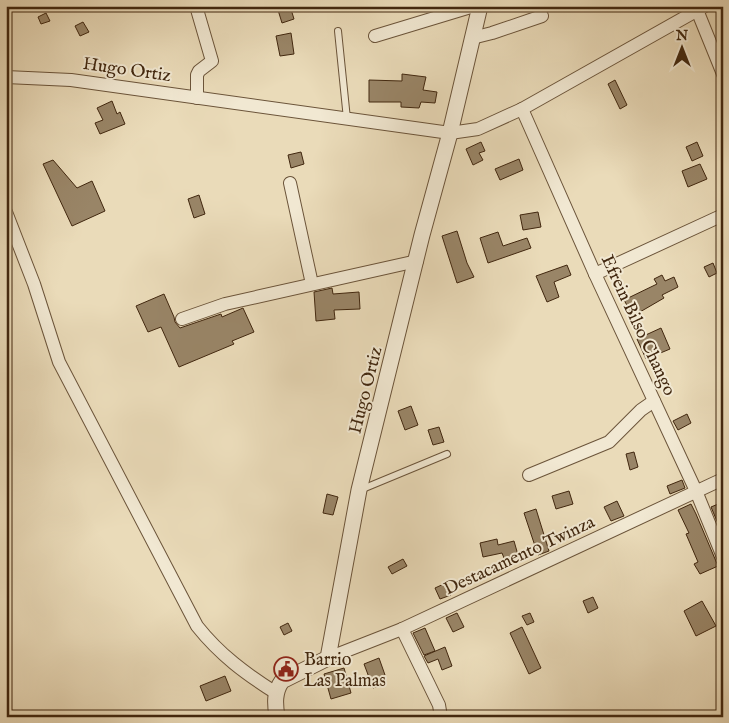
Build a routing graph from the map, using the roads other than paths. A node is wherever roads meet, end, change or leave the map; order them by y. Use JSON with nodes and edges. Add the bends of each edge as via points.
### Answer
{"nodes":[{"id":1,"x":196,"y":6,"type":"edge"},
{"id":2,"x":474,"y":6,"type":"edge"},
{"id":3,"x":480,"y":6,"type":"edge"},
{"id":4,"x":701,"y":8,"type":"edge"},
{"id":5,"x":542,"y":16,"type":"dead end"},
{"id":6,"x":338,"y":30,"type":"dead end"},
{"id":7,"x":375,"y":36,"type":"dead end"},
{"id":8,"x":472,"y":38,"type":"junction"},
{"id":9,"x":723,"y":74,"type":"edge"},
{"id":10,"x":6,"y":77,"type":"edge"},
{"id":11,"x":197,"y":98,"type":"junction"},
{"id":12,"x":522,"y":109,"type":"junction"},
{"id":13,"x":347,"y":119,"type":"junction"},
{"id":14,"x":450,"y":133,"type":"junction"},
{"id":15,"x":290,"y":183,"type":"dead end"},
{"id":16,"x":6,"y":212,"type":"edge"},
{"id":17,"x":723,"y":215,"type":"edge"},
{"id":18,"x":417,"y":261,"type":"junction"},
{"id":19,"x":595,"y":274,"type":"junction"},
{"id":20,"x":312,"y":284,"type":"junction"},
{"id":21,"x":182,"y":320,"type":"dead end"},
{"id":22,"x":654,"y":401,"type":"junction"},
{"id":23,"x":447,"y":454,"type":"dead end"},
{"id":24,"x":529,"y":475,"type":"dead end"},
{"id":25,"x":723,"y":479,"type":"edge"},
{"id":26,"x":359,"y":490,"type":"junction"},
{"id":27,"x":696,"y":491,"type":"junction"},
{"id":28,"x":723,"y":557,"type":"edge"},
{"id":29,"x":402,"y":629,"type":"junction"},
{"id":30,"x":328,"y":658,"type":"junction"},
{"id":31,"x":276,"y":693,"type":"junction"},
{"id":32,"x":277,"y":717,"type":"edge"},
{"id":33,"x":441,"y":717,"type":"edge"}],
"edges":[{"from":1,"to":11,"type":"street","via":[[212,61],[197,75]]},
{"from":2,"to":7,"type":"street"},
{"from":3,"to":8,"type":"street"},
{"from":4,"to":9,"type":"street"},
{"from":4,"to":12,"type":"street","name":"Hugo Ortiz"},
{"from":5,"to":8,"type":"street"},
{"from":6,"to":13,"type":"lane"},
{"from":8,"to":14,"type":"street"},
{"from":10,"to":11,"type":"street","name":"Hugo Ortiz","via":[[71,80]]},
{"from":11,"to":13,"type":"street","name":"Hugo Ortiz"},
{"from":12,"to":14,"type":"street","name":"Hugo Ortiz","via":[[478,130]]},
{"from":12,"to":19,"type":"street","name":"Efrein Bilso Chango"},
{"from":13,"to":14,"type":"street","name":"Hugo Ortiz"},
{"from":14,"to":18,"type":"street","name":"Hugo Ortiz"},
{"from":15,"to":20,"type":"street"},
{"from":16,"to":31,"type":"street","via":[[59,362],[198,626],[243,672]]},
{"from":17,"to":19,"type":"street"},
{"from":18,"to":20,"type":"street"},
{"from":18,"to":26,"type":"street","name":"Hugo Ortiz"},
{"from":19,"to":22,"type":"street","name":"Efrein Bilso Chango"},
{"from":20,"to":21,"type":"street","via":[[225,304]]},
{"from":22,"to":24,"type":"street","via":[[609,442]]},
{"from":22,"to":27,"type":"street","name":"Efrein Bilso Chango"},
{"from":23,"to":26,"type":"lane"},
{"from":25,"to":27,"type":"street","name":"Destacamento Twinza"},
{"from":26,"to":30,"type":"street","name":"Hugo Ortiz"},
{"from":27,"to":28,"type":"street","name":"Efrein Bilso Chango"},
{"from":27,"to":29,"type":"street","name":"Destacamento Twinza"},
{"from":29,"to":30,"type":"street","name":"Destacamento Twinza"},
{"from":29,"to":33,"type":"street","via":[[439,705]]},
{"from":30,"to":31,"type":"street","via":[[282,681]]},
{"from":31,"to":32,"type":"street"}]}
